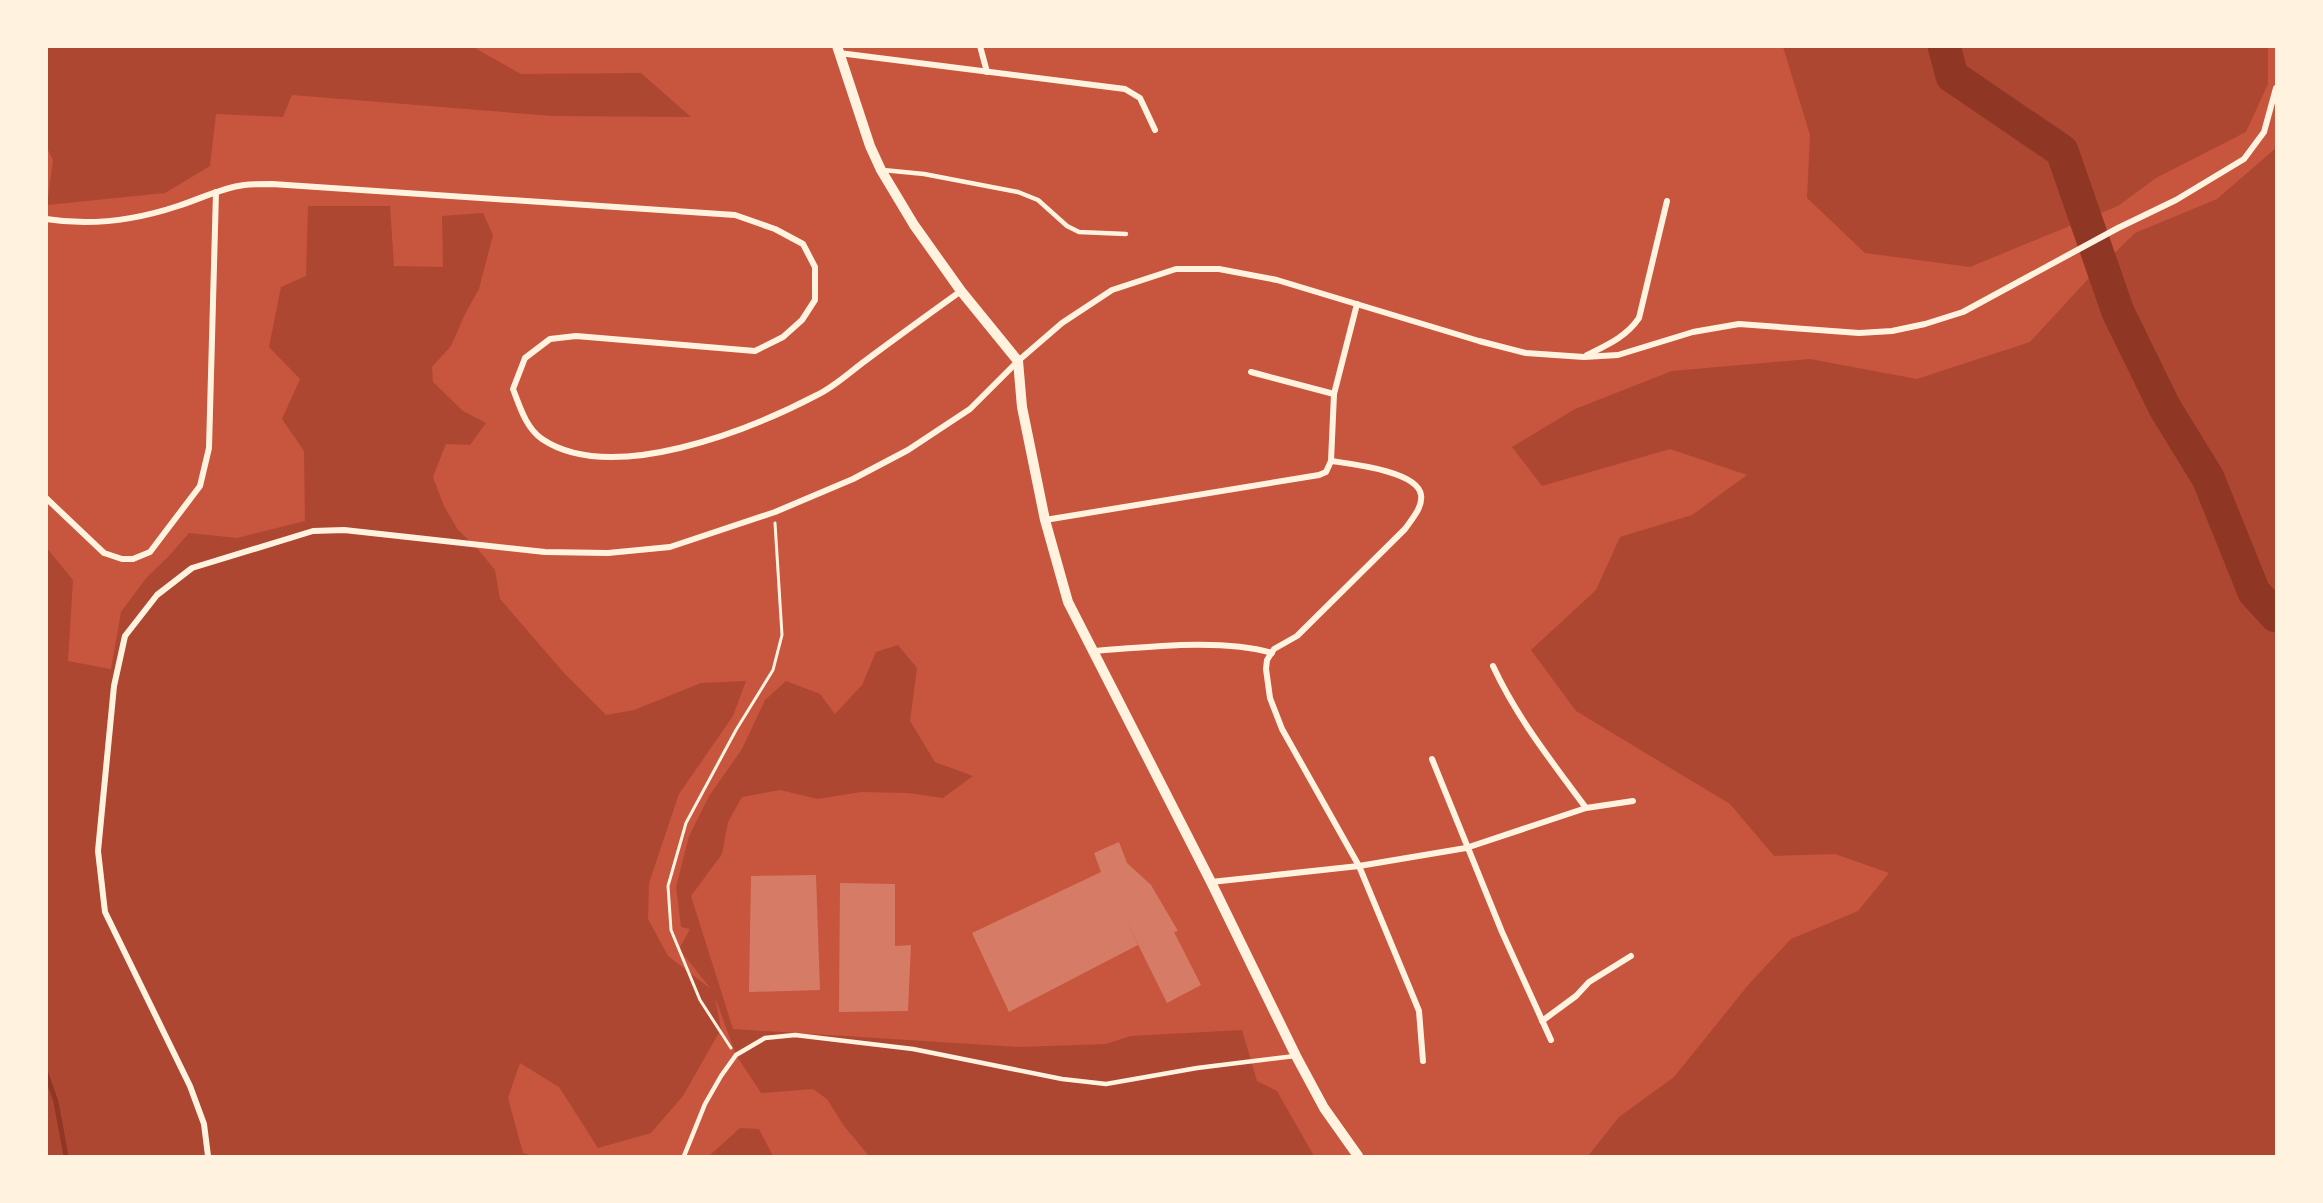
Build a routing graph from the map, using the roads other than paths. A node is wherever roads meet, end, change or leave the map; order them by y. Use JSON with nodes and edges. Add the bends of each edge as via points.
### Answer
{"nodes":[{"id":1,"x":980,"y":46,"type":"edge"},
{"id":2,"x":838,"y":50,"type":"edge"},
{"id":3,"x":987,"y":72,"type":"junction"},
{"id":4,"x":2277,"y":88,"type":"edge"},
{"id":5,"x":1155,"y":130,"type":"dead end"},
{"id":6,"x":881,"y":170,"type":"junction"},
{"id":7,"x":216,"y":192,"type":"junction"},
{"id":8,"x":1667,"y":201,"type":"dead end"},
{"id":9,"x":46,"y":219,"type":"edge"},
{"id":10,"x":1126,"y":234,"type":"dead end"},
{"id":11,"x":961,"y":291,"type":"junction"},
{"id":12,"x":1356,"y":303,"type":"junction"},
{"id":13,"x":1584,"y":357,"type":"junction"},
{"id":14,"x":1017,"y":361,"type":"junction"},
{"id":15,"x":1251,"y":372,"type":"dead end"},
{"id":16,"x":1334,"y":394,"type":"junction"},
{"id":17,"x":1331,"y":461,"type":"junction"},
{"id":18,"x":46,"y":498,"type":"edge"},
{"id":19,"x":1045,"y":520,"type":"junction"},
{"id":20,"x":1094,"y":651,"type":"junction"},
{"id":21,"x":1272,"y":653,"type":"junction"},
{"id":22,"x":1492,"y":666,"type":"dead end"},
{"id":23,"x":1432,"y":759,"type":"dead end"},
{"id":24,"x":1633,"y":801,"type":"dead end"},
{"id":25,"x":1586,"y":808,"type":"junction"},
{"id":26,"x":1466,"y":848,"type":"junction"},
{"id":27,"x":1359,"y":866,"type":"junction"},
{"id":28,"x":1211,"y":882,"type":"junction"},
{"id":29,"x":1631,"y":956,"type":"dead end"},
{"id":30,"x":1542,"y":1021,"type":"junction"},
{"id":31,"x":1551,"y":1040,"type":"dead end"},
{"id":32,"x":1296,"y":1056,"type":"junction"},
{"id":33,"x":1423,"y":1061,"type":"dead end"},
{"id":34,"x":208,"y":1156,"type":"edge"},
{"id":35,"x":684,"y":1156,"type":"edge"},
{"id":36,"x":1358,"y":1156,"type":"edge"}],
"edges":[{"from":1,"to":3,"type":"street"},
{"from":2,"to":3,"type":"street"},
{"from":2,"to":6,"type":"street"},
{"from":3,"to":5,"type":"street","via":[[1125,88],[1140,98]]},
{"from":4,"to":13,"type":"street","via":[[2264,132],[2244,159],[2176,200],[1963,312],[1892,331],[1859,333],[1739,324],[1618,355]]},
{"from":6,"to":10,"type":"lane","via":[[1018,192],[1038,201],[1079,232]]},
{"from":6,"to":11,"type":"street"},
{"from":7,"to":9,"type":"street","via":[[177,207],[119,221],[72,223]]},
{"from":7,"to":11,"type":"street","via":[[272,184],[735,215],[803,244],[815,267],[814,300],[802,320],[783,337],[755,351],[576,336],[550,339],[525,358],[513,389],[525,419],[542,439],[569,451],[605,457],[657,453],[716,439],[819,395]]},
{"from":7,"to":18,"type":"street","via":[[209,448],[200,486],[150,552],[133,559],[104,553]]},
{"from":8,"to":13,"type":"street","via":[[1639,318],[1616,341]]},
{"from":11,"to":14,"type":"street"},
{"from":12,"to":13,"type":"street","via":[[1526,353]]},
{"from":12,"to":14,"type":"street","via":[[1277,280],[1218,270],[1176,269],[1112,290],[1062,323]]},
{"from":12,"to":16,"type":"street"},
{"from":14,"to":19,"type":"street","via":[[1022,407]]},
{"from":14,"to":34,"type":"street","via":[[970,409],[908,450],[853,479],[775,512],[670,547],[608,553],[545,552],[344,530],[313,531],[192,568],[157,595],[124,636],[114,686],[98,851],[100,876],[105,912],[190,1086],[204,1124]]},
{"from":15,"to":16,"type":"street"},
{"from":16,"to":17,"type":"street"},
{"from":17,"to":19,"type":"street","via":[[1320,475]]},
{"from":17,"to":21,"type":"street","via":[[1371,467],[1408,479],[1419,488],[1422,497],[1406,529],[1297,636]]},
{"from":19,"to":20,"type":"street","via":[[1068,602]]},
{"from":20,"to":21,"type":"street","via":[[1251,646]]},
{"from":20,"to":28,"type":"street"},
{"from":21,"to":27,"type":"street","via":[[1266,669],[1270,698],[1282,729]]},
{"from":22,"to":25,"type":"street","via":[[1518,715]]},
{"from":23,"to":26,"type":"street"},
{"from":24,"to":25,"type":"street"},
{"from":25,"to":26,"type":"street"},
{"from":26,"to":27,"type":"street"},
{"from":26,"to":30,"type":"street"},
{"from":27,"to":28,"type":"street"},
{"from":27,"to":33,"type":"street","via":[[1419,1011]]},
{"from":28,"to":32,"type":"street"},
{"from":29,"to":30,"type":"street","via":[[1589,982]]},
{"from":30,"to":31,"type":"street"},
{"from":32,"to":35,"type":"lane","via":[[1106,1084],[913,1049],[795,1035],[765,1038],[736,1055],[721,1076]]},
{"from":32,"to":36,"type":"street","via":[[1324,1108]]}]}
